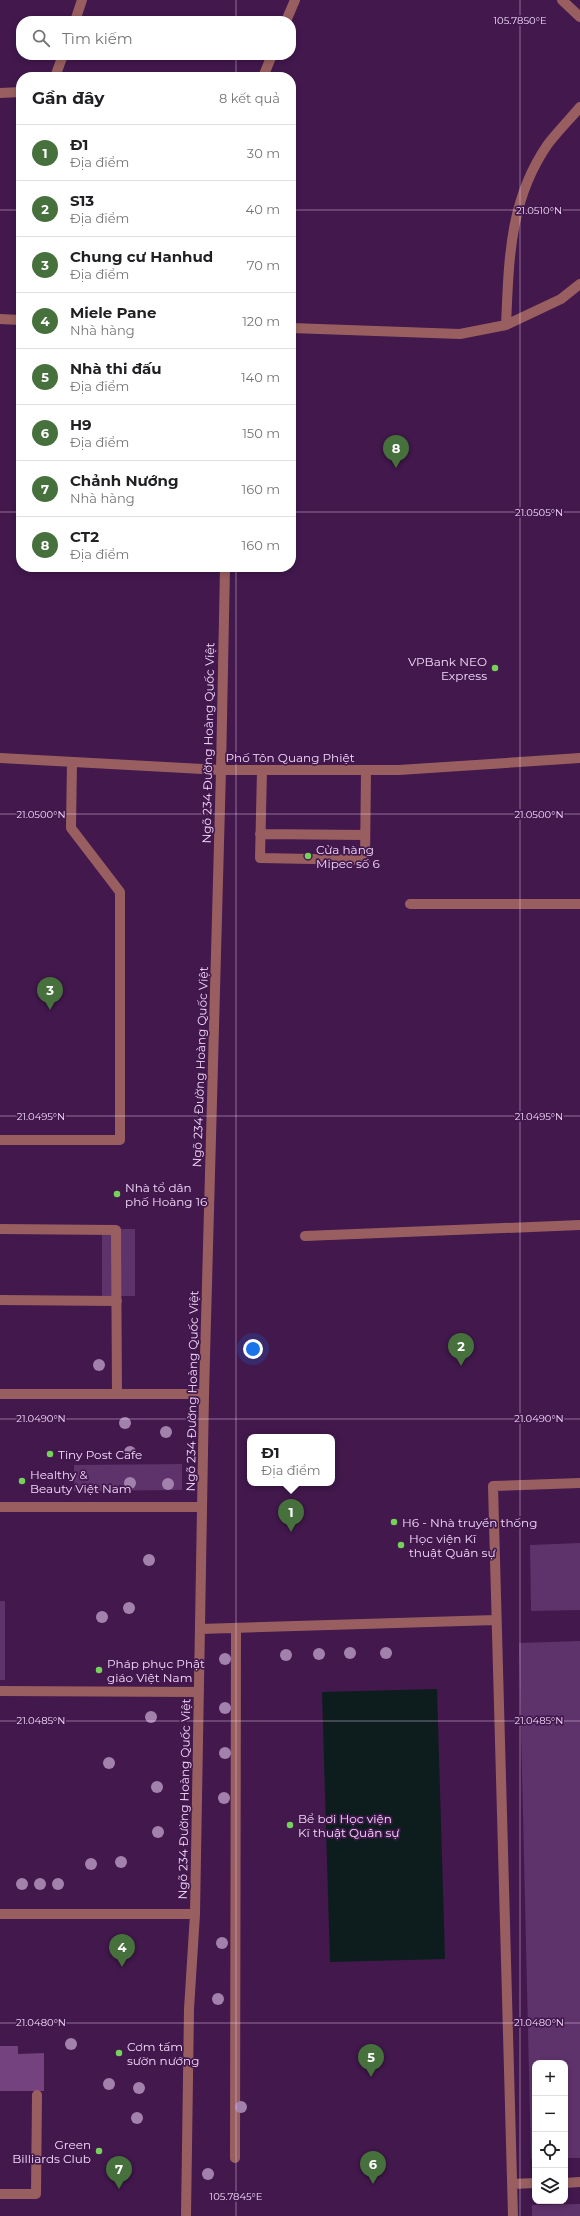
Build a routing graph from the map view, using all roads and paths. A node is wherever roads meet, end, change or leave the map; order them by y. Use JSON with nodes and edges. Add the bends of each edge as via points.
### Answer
{"nodes":[{"id":1,"x":82,"y":0,"type":"edge"},
{"id":2,"x":295,"y":0,"type":"edge"},
{"id":3,"x":562,"y":0,"type":"edge"},
{"id":4,"x":77,"y":16,"type":"edge"},
{"id":5,"x":288,"y":16,"type":"edge"},
{"id":6,"x":580,"y":17,"type":"edge"},
{"id":7,"x":61,"y":60,"type":"edge"},
{"id":8,"x":270,"y":60,"type":"edge"},
{"id":9,"x":57,"y":72,"type":"edge"},
{"id":10,"x":264,"y":72,"type":"edge"},
{"id":11,"x":16,"y":92,"type":"edge"},
{"id":12,"x":0,"y":93,"type":"edge"},
{"id":13,"x":580,"y":107,"type":"edge"},
{"id":14,"x":580,"y":284,"type":"edge"},
{"id":15,"x":0,"y":319,"type":"edge"},
{"id":16,"x":16,"y":320,"type":"edge"},
{"id":17,"x":506,"y":325,"type":"junction"},
{"id":18,"x":296,"y":328,"type":"edge"},
{"id":19,"x":224,"y":572,"type":"edge"},
{"id":20,"x":0,"y":758,"type":"edge"},
{"id":21,"x":580,"y":758,"type":"edge"},
{"id":22,"x":72,"y":762,"type":"junction"},
{"id":23,"x":221,"y":770,"type":"junction"},
{"id":24,"x":262,"y":770,"type":"junction"},
{"id":25,"x":366,"y":770,"type":"junction"},
{"id":26,"x":260,"y":834,"type":"junction"},
{"id":27,"x":365,"y":835,"type":"junction"},
{"id":28,"x":410,"y":904,"type":"dead end"},
{"id":29,"x":580,"y":904,"type":"edge"},
{"id":30,"x":0,"y":1140,"type":"edge"},
{"id":31,"x":580,"y":1225,"type":"edge"},
{"id":32,"x":0,"y":1229,"type":"edge"},
{"id":33,"x":304,"y":1236,"type":"dead end"},
{"id":34,"x":0,"y":1300,"type":"edge"},
{"id":35,"x":117,"y":1301,"type":"junction"},
{"id":36,"x":0,"y":1394,"type":"edge"},
{"id":37,"x":117,"y":1394,"type":"junction"},
{"id":38,"x":204,"y":1394,"type":"junction"},
{"id":39,"x":580,"y":1483,"type":"edge"},
{"id":40,"x":0,"y":1507,"type":"edge"},
{"id":41,"x":202,"y":1507,"type":"junction"},
{"id":42,"x":496,"y":1620,"type":"junction"},
{"id":43,"x":236,"y":1628,"type":"junction"},
{"id":44,"x":200,"y":1629,"type":"junction"},
{"id":45,"x":0,"y":1691,"type":"edge"},
{"id":46,"x":199,"y":1692,"type":"junction"},
{"id":47,"x":0,"y":1914,"type":"edge"},
{"id":48,"x":195,"y":1914,"type":"junction"},
{"id":49,"x":37,"y":2095,"type":"dead end"},
{"id":50,"x":235,"y":2158,"type":"dead end"},
{"id":51,"x":580,"y":2182,"type":"edge"},
{"id":52,"x":532,"y":2183,"type":"edge"},
{"id":53,"x":568,"y":2183,"type":"edge"},
{"id":54,"x":513,"y":2184,"type":"junction"},
{"id":55,"x":0,"y":2194,"type":"edge"},
{"id":56,"x":186,"y":2216,"type":"edge"},
{"id":57,"x":513,"y":2216,"type":"edge"}],
"edges":[{"from":1,"to":4,"type":"street"},
{"from":2,"to":5,"type":"street"},
{"from":3,"to":6,"type":"street"},
{"from":7,"to":9,"type":"street"},
{"from":8,"to":10,"type":"street"},
{"from":11,"to":12,"type":"street"},
{"from":13,"to":17,"type":"street","via":[[548,144],[518,202],[509,260]]},
{"from":14,"to":17,"type":"street","via":[[561,299]]},
{"from":15,"to":16,"type":"street"},
{"from":17,"to":18,"type":"street","via":[[460,334]]},
{"from":19,"to":23,"type":"street","name":"Ngõ 234 Đường Hoàng Quốc Việt"},
{"from":20,"to":22,"type":"street","name":"Phố Tôn Quang Phiệt"},
{"from":21,"to":25,"type":"street","name":"Phố Tôn Quang Phiệt"},
{"from":22,"to":23,"type":"street","name":"Phố Tôn Quang Phiệt"},
{"from":22,"to":30,"type":"street","via":[[71,828],[120,892],[120,1140]]},
{"from":23,"to":24,"type":"street","name":"Phố Tôn Quang Phiệt"},
{"from":23,"to":38,"type":"street","name":"Ngõ 234 Đường Hoàng Quốc Việt"},
{"from":24,"to":25,"type":"street","name":"Phố Tôn Quang Phiệt"},
{"from":24,"to":26,"type":"street"},
{"from":25,"to":27,"type":"street"},
{"from":26,"to":27,"type":"street"},
{"from":26,"to":27,"type":"street","via":[[260,858],[365,860]]},
{"from":28,"to":29,"type":"street"},
{"from":31,"to":33,"type":"street"},
{"from":32,"to":35,"type":"street","via":[[116,1230]]},
{"from":34,"to":35,"type":"street"},
{"from":35,"to":37,"type":"street"},
{"from":36,"to":37,"type":"street"},
{"from":37,"to":38,"type":"street"},
{"from":38,"to":41,"type":"street","name":"Ngõ 234 Đường Hoàng Quốc Việt"},
{"from":39,"to":42,"type":"street","via":[[493,1486]]},
{"from":40,"to":41,"type":"street"},
{"from":41,"to":44,"type":"street","name":"Ngõ 234 Đường Hoàng Quốc Việt"},
{"from":42,"to":43,"type":"street"},
{"from":42,"to":54,"type":"street"},
{"from":43,"to":44,"type":"street"},
{"from":43,"to":50,"type":"street"},
{"from":44,"to":46,"type":"street","name":"Ngõ 234 Đường Hoàng Quốc Việt"},
{"from":45,"to":46,"type":"street"},
{"from":46,"to":48,"type":"street","name":"Ngõ 234 Đường Hoàng Quốc Việt"},
{"from":47,"to":48,"type":"street"},
{"from":48,"to":56,"type":"street","name":"Ngõ 234 Đường Hoàng Quốc Việt","via":[[189,2009]]},
{"from":49,"to":55,"type":"street","via":[[36,2194]]},
{"from":51,"to":53,"type":"street"},
{"from":52,"to":54,"type":"street"},
{"from":54,"to":57,"type":"street"}]}
